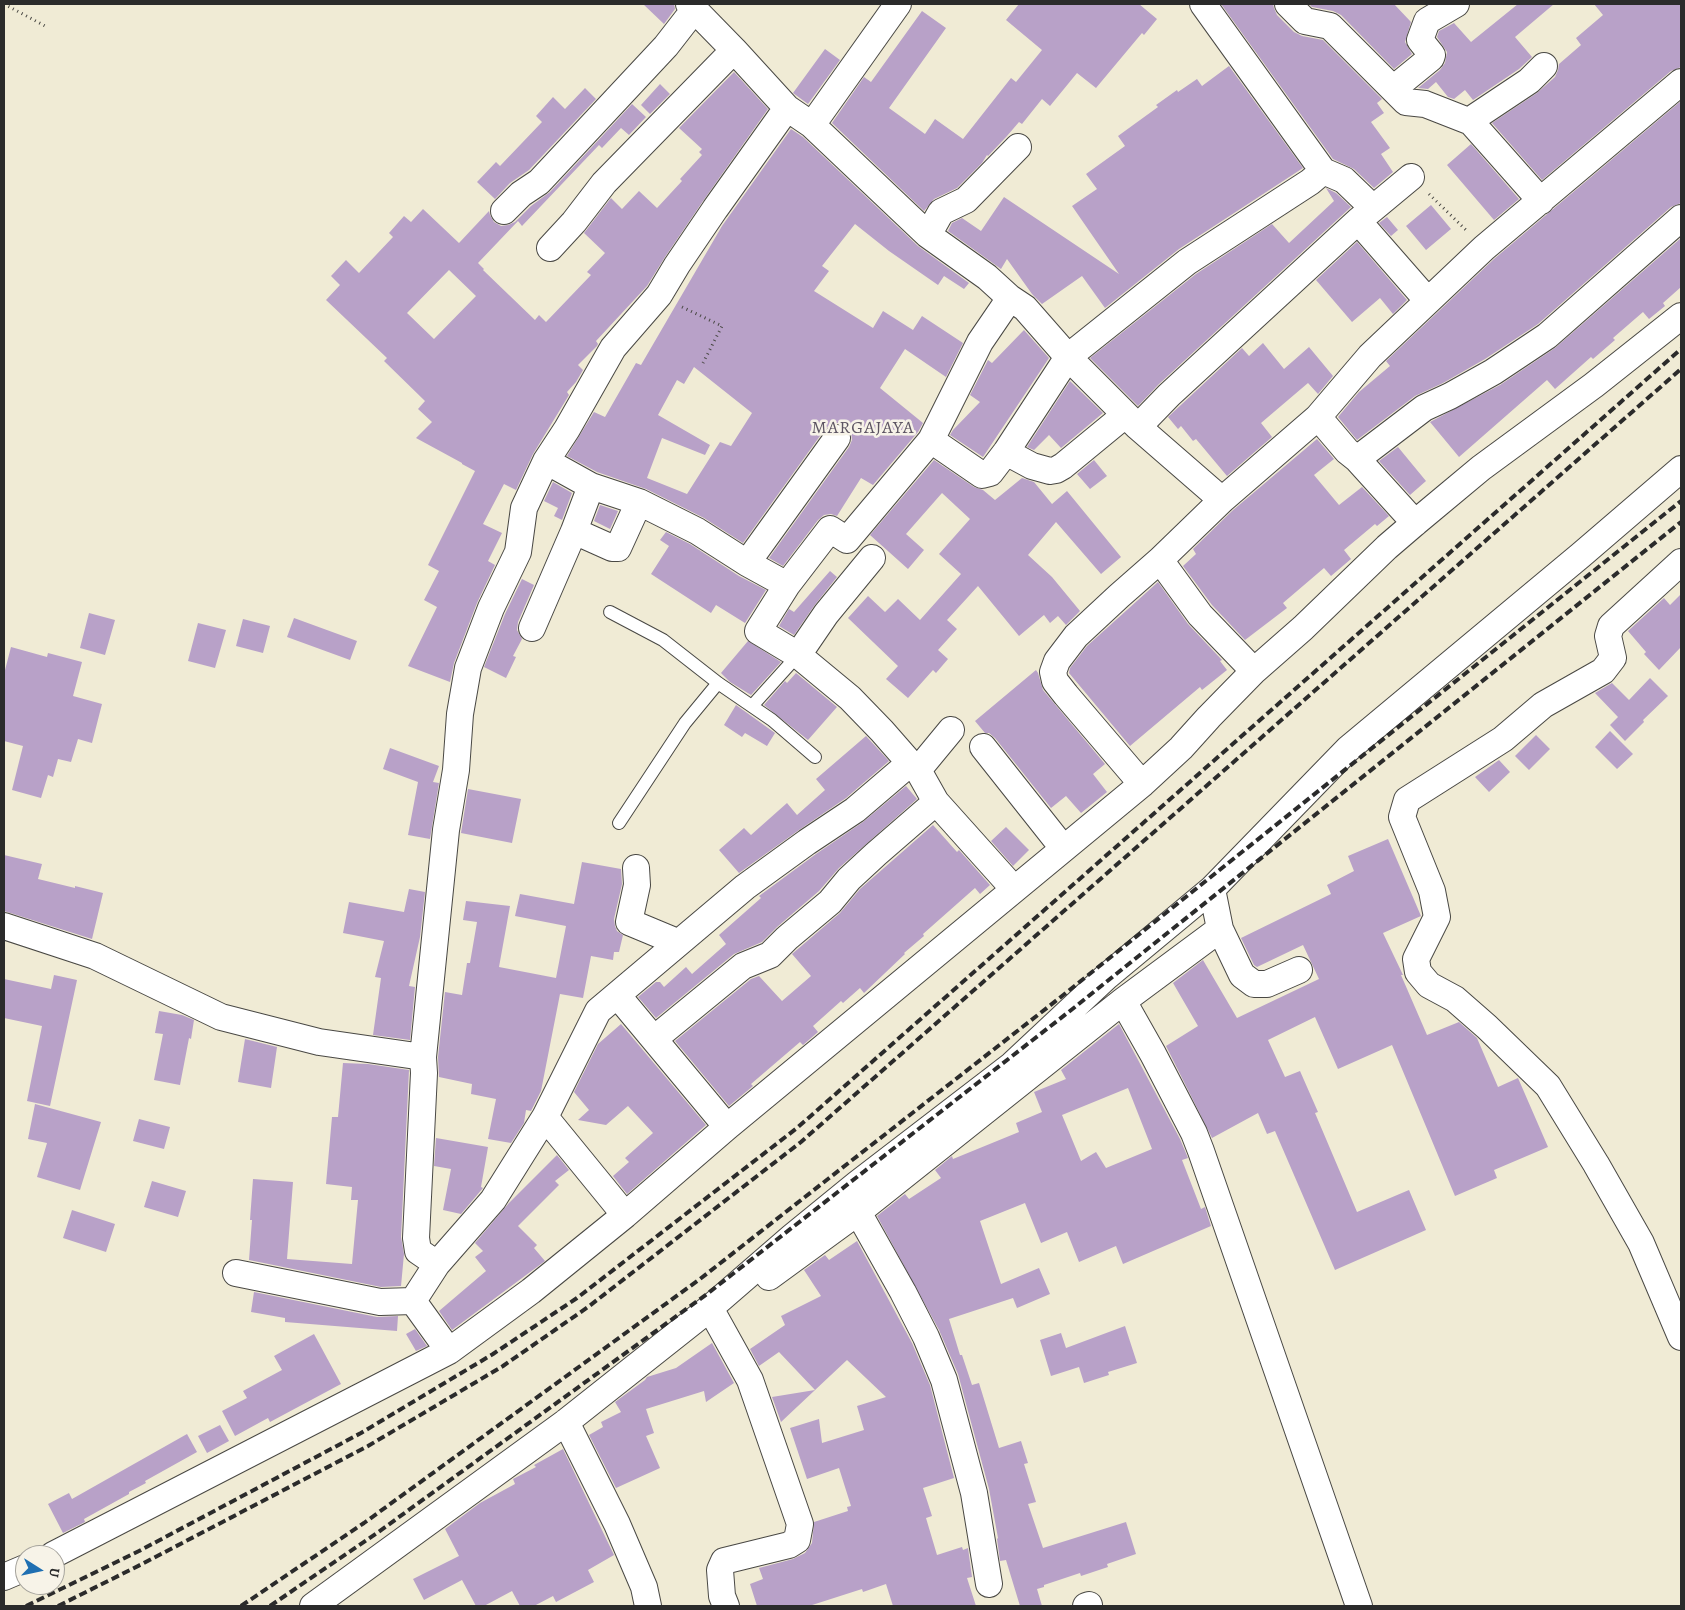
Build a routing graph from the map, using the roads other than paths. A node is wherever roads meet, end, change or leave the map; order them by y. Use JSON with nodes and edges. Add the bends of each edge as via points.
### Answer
{"nodes":[{"id":1,"x":898,"y":4,"type":"edge"},
{"id":2,"x":1203,"y":4,"type":"edge"},
{"id":3,"x":1288,"y":4,"type":"edge"},
{"id":4,"x":1456,"y":4,"type":"edge"},
{"id":5,"x":692,"y":7,"type":"edge"},
{"id":6,"x":734,"y":50,"type":"junction"},
{"id":7,"x":1544,"y":66,"type":"dead end"},
{"id":8,"x":1681,"y":82,"type":"edge"},
{"id":9,"x":1393,"y":89,"type":"junction"},
{"id":10,"x":787,"y":108,"type":"junction"},
{"id":11,"x":1471,"y":122,"type":"junction"},
{"id":12,"x":812,"y":125,"type":"junction"},
{"id":13,"x":1018,"y":147,"type":"dead end"},
{"id":14,"x":1323,"y":171,"type":"junction"},
{"id":15,"x":1411,"y":177,"type":"road end"},
{"id":16,"x":1541,"y":201,"type":"junction"},
{"id":17,"x":504,"y":211,"type":"dead end"},
{"id":18,"x":1366,"y":215,"type":"junction"},
{"id":19,"x":1681,"y":218,"type":"edge"},
{"id":20,"x":928,"y":235,"type":"junction"},
{"id":21,"x":550,"y":248,"type":"dead end"},
{"id":22,"x":1010,"y":298,"type":"junction"},
{"id":23,"x":1428,"y":301,"type":"junction"},
{"id":24,"x":1681,"y":316,"type":"edge"},
{"id":25,"x":1068,"y":357,"type":"junction"},
{"id":26,"x":1318,"y":417,"type":"junction"},
{"id":27,"x":1131,"y":421,"type":"junction"},
{"id":28,"x":837,"y":438,"type":"dead end"},
{"id":29,"x":931,"y":440,"type":"junction"},
{"id":30,"x":1006,"y":452,"type":"junction"},
{"id":31,"x":1357,"y":459,"type":"junction"},
{"id":32,"x":546,"y":461,"type":"junction"},
{"id":33,"x":1681,"y":469,"type":"edge"},
{"id":34,"x":591,"y":486,"type":"junction"},
{"id":35,"x":1222,"y":500,"type":"junction"},
{"id":36,"x":639,"y":502,"type":"junction"},
{"id":37,"x":1415,"y":523,"type":"junction"},
{"id":38,"x":574,"y":531,"type":"junction"},
{"id":39,"x":872,"y":558,"type":"dead end"},
{"id":40,"x":1160,"y":560,"type":"junction"},
{"id":41,"x":1681,"y":562,"type":"edge"},
{"id":42,"x":747,"y":564,"type":"junction"},
{"id":43,"x":788,"y":585,"type":"junction"},
{"id":44,"x":610,"y":612,"type":"dead end"},
{"id":45,"x":532,"y":628,"type":"dead end"},
{"id":46,"x":798,"y":655,"type":"junction"},
{"id":47,"x":1254,"y":671,"type":"junction"},
{"id":48,"x":718,"y":683,"type":"junction"},
{"id":49,"x":752,"y":706,"type":"junction"},
{"id":50,"x":952,"y":730,"type":"dead end"},
{"id":51,"x":983,"y":747,"type":"dead end"},
{"id":52,"x":815,"y":757,"type":"dead end"},
{"id":53,"x":914,"y":766,"type":"junction"},
{"id":54,"x":1142,"y":784,"type":"junction"},
{"id":55,"x":936,"y":802,"type":"junction"},
{"id":56,"x":619,"y":823,"type":"dead end"},
{"id":57,"x":1063,"y":848,"type":"junction"},
{"id":58,"x":636,"y":868,"type":"dead end"},
{"id":59,"x":1014,"y":889,"type":"junction"},
{"id":60,"x":1212,"y":889,"type":"junction"},
{"id":61,"x":4,"y":926,"type":"edge"},
{"id":62,"x":1220,"y":930,"type":"junction"},
{"id":63,"x":677,"y":942,"type":"junction"},
{"id":64,"x":1299,"y":970,"type":"dead end"},
{"id":65,"x":618,"y":996,"type":"junction"},
{"id":66,"x":1123,"y":1001,"type":"junction"},
{"id":67,"x":654,"y":1039,"type":"junction"},
{"id":68,"x":423,"y":1057,"type":"junction"},
{"id":69,"x":545,"y":1117,"type":"junction"},
{"id":70,"x":726,"y":1127,"type":"junction"},
{"id":71,"x":858,"y":1212,"type":"junction"},
{"id":72,"x":625,"y":1215,"type":"junction"},
{"id":73,"x":437,"y":1264,"type":"junction"},
{"id":74,"x":236,"y":1273,"type":"dead end"},
{"id":75,"x":413,"y":1301,"type":"junction"},
{"id":76,"x":712,"y":1313,"type":"junction"},
{"id":77,"x":1681,"y":1337,"type":"edge"},
{"id":78,"x":449,"y":1351,"type":"junction"},
{"id":79,"x":566,"y":1422,"type":"junction"},
{"id":80,"x":65,"y":1549,"type":"edge"},
{"id":81,"x":989,"y":1584,"type":"dead end"},
{"id":82,"x":320,"y":1604,"type":"edge"},
{"id":83,"x":648,"y":1606,"type":"edge"},
{"id":84,"x":726,"y":1606,"type":"edge"},
{"id":85,"x":1359,"y":1606,"type":"edge"}],
"edges":[{"from":1,"to":12,"type":"street"},
{"from":2,"to":14,"type":"street"},
{"from":3,"to":9,"type":"street","via":[[1305,21],[1330,26]]},
{"from":4,"to":9,"type":"street","via":[[1427,21],[1420,40],[1432,54],[1431,58]]},
{"from":5,"to":6,"type":"street"},
{"from":5,"to":17,"type":"street","via":[[666,46],[539,182]]},
{"from":6,"to":10,"type":"street"},
{"from":6,"to":21,"type":"street","via":[[604,183]]},
{"from":7,"to":11,"type":"street","via":[[1529,81]]},
{"from":8,"to":16,"type":"street"},
{"from":9,"to":11,"type":"street","via":[[1406,102],[1425,104]]},
{"from":10,"to":12,"type":"street"},
{"from":10,"to":32,"type":"street","via":[[715,209],[660,295],[613,348]]},
{"from":11,"to":16,"type":"street"},
{"from":12,"to":20,"type":"street"},
{"from":13,"to":20,"type":"street","via":[[966,200],[941,212]]},
{"from":14,"to":18,"type":"street","via":[[1344,180]]},
{"from":14,"to":25,"type":"street","via":[[1187,262]]},
{"from":15,"to":18,"type":"street"},
{"from":16,"to":23,"type":"street","via":[[1484,248]]},
{"from":18,"to":23,"type":"street"},
{"from":18,"to":27,"type":"street","via":[[1175,390]]},
{"from":19,"to":31,"type":"street","via":[[1546,336],[1493,372],[1424,408]]},
{"from":20,"to":22,"type":"street"},
{"from":22,"to":25,"type":"street","via":[[1024,308]]},
{"from":22,"to":29,"type":"street","via":[[980,342]]},
{"from":23,"to":26,"type":"street","via":[[1370,356]]},
{"from":24,"to":37,"type":"street"},
{"from":25,"to":27,"type":"street"},
{"from":25,"to":30,"type":"street"},
{"from":26,"to":31,"type":"street"},
{"from":26,"to":35,"type":"street"},
{"from":27,"to":30,"type":"street","via":[[1056,470],[1032,466]]},
{"from":27,"to":35,"type":"street"},
{"from":28,"to":42,"type":"street"},
{"from":29,"to":30,"type":"street","via":[[982,474],[990,473]]},
{"from":29,"to":43,"type":"street","via":[[847,540],[830,529]]},
{"from":31,"to":37,"type":"street"},
{"from":32,"to":34,"type":"street"},
{"from":32,"to":68,"type":"street","via":[[524,508],[518,552],[491,608],[468,668],[446,830]]},
{"from":33,"to":60,"type":"street","via":[[1348,749]]},
{"from":34,"to":36,"type":"street"},
{"from":34,"to":38,"type":"street"},
{"from":35,"to":40,"type":"street"},
{"from":36,"to":38,"type":"street","via":[[618,548]]},
{"from":36,"to":42,"type":"street","via":[[697,531]]},
{"from":37,"to":47,"type":"street"},
{"from":38,"to":45,"type":"street"},
{"from":39,"to":46,"type":"street","via":[[826,614]]},
{"from":40,"to":47,"type":"street","via":[[1200,615]]},
{"from":40,"to":54,"type":"street","via":[[1076,636],[1057,661],[1053,672],[1055,681],[1066,695]]},
{"from":41,"to":77,"type":"street","via":[[1611,626],[1608,636],[1613,658],[1603,671],[1543,706],[1503,739],[1407,800],[1402,817],[1432,891],[1437,918],[1416,959],[1418,972],[1429,985],[1455,999],[1487,1027],[1548,1086],[1640,1243]]},
{"from":42,"to":43,"type":"street"},
{"from":43,"to":46,"type":"street","via":[[758,630]]},
{"from":44,"to":48,"type":"lane","via":[[663,640]]},
{"from":46,"to":49,"type":"lane"},
{"from":46,"to":53,"type":"street","via":[[850,698]]},
{"from":47,"to":54,"type":"street"},
{"from":48,"to":49,"type":"lane"},
{"from":48,"to":56,"type":"lane","via":[[685,723]]},
{"from":49,"to":52,"type":"lane"},
{"from":50,"to":53,"type":"street"},
{"from":51,"to":57,"type":"street"},
{"from":53,"to":55,"type":"street"},
{"from":53,"to":63,"type":"street","via":[[745,887]]},
{"from":54,"to":57,"type":"street"},
{"from":55,"to":59,"type":"street"},
{"from":55,"to":67,"type":"street","via":[[770,955],[743,966]]},
{"from":57,"to":59,"type":"street"},
{"from":58,"to":63,"type":"street","via":[[638,885],[628,922]]},
{"from":59,"to":70,"type":"street"},
{"from":60,"to":62,"type":"street"},
{"from":60,"to":76,"type":"street","via":[[1106,977],[1012,1065],[792,1237]]},
{"from":61,"to":68,"type":"street","via":[[95,956],[221,1017],[319,1042]]},
{"from":62,"to":64,"type":"street","via":[[1242,975],[1254,984],[1267,984]]},
{"from":62,"to":66,"type":"street"},
{"from":63,"to":65,"type":"street"},
{"from":65,"to":67,"type":"street"},
{"from":65,"to":69,"type":"street","via":[[598,1011]]},
{"from":66,"to":71,"type":"street"},
{"from":66,"to":85,"type":"street","via":[[1194,1133]]},
{"from":67,"to":70,"type":"street"},
{"from":68,"to":73,"type":"street","via":[[416,1238],[418,1251]]},
{"from":69,"to":72,"type":"street"},
{"from":69,"to":73,"type":"street","via":[[493,1200]]},
{"from":70,"to":72,"type":"street"},
{"from":71,"to":76,"type":"street"},
{"from":71,"to":81,"type":"street","via":[[904,1292],[944,1380],[974,1493]]},
{"from":72,"to":78,"type":"street","via":[[531,1291]]},
{"from":73,"to":75,"type":"street"},
{"from":74,"to":75,"type":"street","via":[[380,1302]]},
{"from":75,"to":78,"type":"street"},
{"from":76,"to":79,"type":"street"},
{"from":76,"to":84,"type":"street","via":[[750,1380],[800,1524],[798,1540],[789,1545],[724,1561],[720,1570]]},
{"from":78,"to":80,"type":"street"},
{"from":79,"to":82,"type":"street"},
{"from":79,"to":83,"type":"street","via":[[618,1524],[644,1587]]}]}
